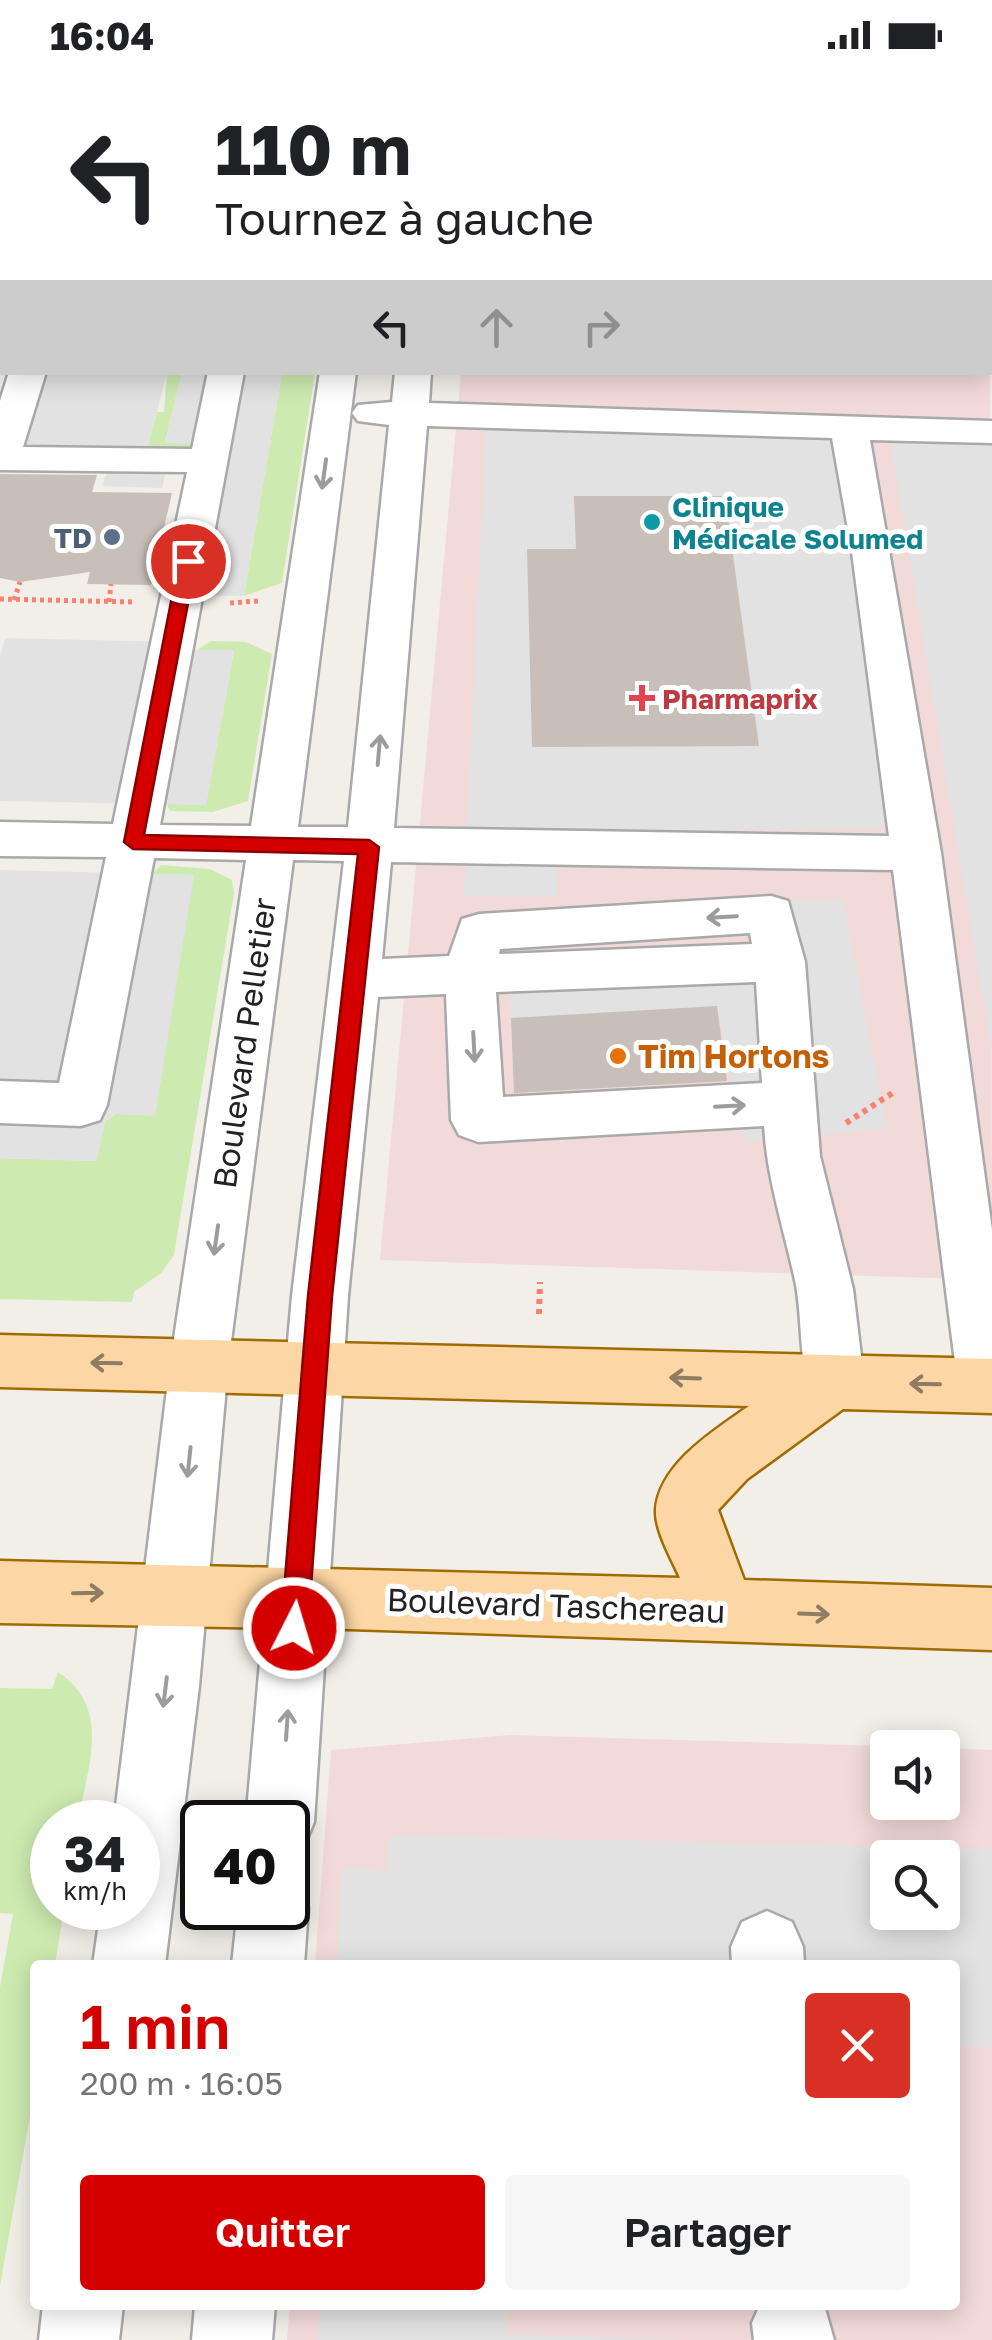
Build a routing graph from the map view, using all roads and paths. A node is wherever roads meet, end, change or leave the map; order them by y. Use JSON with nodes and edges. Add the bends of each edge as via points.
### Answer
{"nodes":[{"id":1,"x":27,"y":375,"type":"edge"},
{"id":2,"x":225,"y":375,"type":"edge"},
{"id":3,"x":335,"y":392,"type":"edge"},
{"id":4,"x":411,"y":393,"type":"edge"},
{"id":5,"x":848,"y":426,"type":"junction"},
{"id":6,"x":992,"y":432,"type":"edge"},
{"id":7,"x":208,"y":462,"type":"junction"},
{"id":8,"x":20,"y":582,"type":"dead end"},
{"id":9,"x":110,"y":584,"type":"dead end"},
{"id":10,"x":270,"y":596,"type":"dead end"},
{"id":11,"x":0,"y":599,"type":"edge"},
{"id":12,"x":14,"y":600,"type":"junction"},
{"id":13,"x":109,"y":602,"type":"junction"},
{"id":14,"x":139,"y":602,"type":"dead end"},
{"id":15,"x":224,"y":603,"type":"dead end"},
{"id":16,"x":0,"y":839,"type":"edge"},
{"id":17,"x":133,"y":842,"type":"junction"},
{"id":18,"x":272,"y":844,"type":"junction"},
{"id":19,"x":369,"y":847,"type":"junction"},
{"id":20,"x":917,"y":853,"type":"junction"},
{"id":21,"x":470,"y":974,"type":"junction"},
{"id":22,"x":354,"y":979,"type":"junction"},
{"id":23,"x":0,"y":1102,"type":"edge"},
{"id":24,"x":790,"y":1103,"type":"junction"},
{"id":25,"x":540,"y":1282,"type":"dead end"},
{"id":26,"x":539,"y":1314,"type":"dead end"},
{"id":27,"x":0,"y":1361,"type":"edge"},
{"id":28,"x":199,"y":1365,"type":"junction"},
{"id":29,"x":315,"y":1368,"type":"junction"},
{"id":30,"x":835,"y":1381,"type":"junction"},
{"id":31,"x":990,"y":1386,"type":"edge"},
{"id":32,"x":0,"y":1592,"type":"edge"},
{"id":33,"x":175,"y":1595,"type":"junction"},
{"id":34,"x":297,"y":1597,"type":"junction"},
{"id":35,"x":725,"y":1611,"type":"junction"},
{"id":36,"x":992,"y":1619,"type":"edge"},
{"id":37,"x":150,"y":1800,"type":"edge"},
{"id":38,"x":282,"y":1800,"type":"edge"},
{"id":39,"x":133,"y":1930,"type":"edge"},
{"id":40,"x":271,"y":1930,"type":"edge"},
{"id":41,"x":129,"y":1960,"type":"edge"},
{"id":42,"x":268,"y":1960,"type":"edge"},
{"id":43,"x":82,"y":2310,"type":"edge"},
{"id":44,"x":235,"y":2310,"type":"edge"},
{"id":45,"x":79,"y":2340,"type":"edge"},
{"id":46,"x":232,"y":2340,"type":"edge"}],
"edges":[{"from":1,"to":7,"type":"street","via":[[0,458]]},
{"from":2,"to":7,"type":"street"},
{"from":3,"to":4,"type":"street"},
{"from":3,"to":18,"type":"street","name":"Boulevard Pelletier","one_way":true},
{"from":4,"to":5,"type":"street","via":[[528,400],[564,420]]},
{"from":19,"to":4,"type":"street","one_way":true},
{"from":5,"to":6,"type":"street"},
{"from":5,"to":20,"type":"street"},
{"from":7,"to":17,"type":"street"},
{"from":8,"to":12,"type":"path"},
{"from":9,"to":13,"type":"path"},
{"from":10,"to":15,"type":"path"},
{"from":11,"to":12,"type":"path"},
{"from":12,"to":13,"type":"path"},
{"from":13,"to":14,"type":"path"},
{"from":16,"to":17,"type":"street"},
{"from":17,"to":18,"type":"street"},
{"from":17,"to":23,"type":"street","via":[[80,1104]]},
{"from":18,"to":19,"type":"street"},
{"from":18,"to":28,"type":"street","name":"Boulevard Pelletier","one_way":true},
{"from":19,"to":20,"type":"street"},
{"from":19,"to":22,"type":"street"},
{"from":20,"to":31,"type":"street","via":[[939,1064]]},
{"from":21,"to":22,"type":"street"},
{"from":21,"to":24,"type":"street","one_way":true,"via":[[478,1120]]},
{"from":21,"to":24,"type":"street","via":[[480,932],[771,914]]},
{"from":22,"to":29,"type":"street"},
{"from":24,"to":30,"type":"street","via":[[793,1156],[825,1289]]},
{"from":25,"to":26,"type":"path"},
{"from":28,"to":27,"type":"main road","one_way":true},
{"from":28,"to":29,"type":"main road"},
{"from":28,"to":33,"type":"street","name":"Boulevard Pelletier","one_way":true},
{"from":30,"to":29,"type":"main road","one_way":true},
{"from":29,"to":34,"type":"street"},
{"from":31,"to":30,"type":"main road","one_way":true},
{"from":30,"to":35,"type":"main road","via":[[711,1471],[690,1496],[693,1531]]},
{"from":32,"to":33,"type":"main road","name":"Boulevard Taschereau","one_way":true},
{"from":33,"to":34,"type":"main road","name":"Boulevard Taschereau"},
{"from":33,"to":37,"type":"street","name":"Boulevard Pelletier","one_way":true},
{"from":34,"to":35,"type":"main road","name":"Boulevard Taschereau"},
{"from":38,"to":34,"type":"street","one_way":true},
{"from":35,"to":36,"type":"main road","name":"Boulevard Taschereau","one_way":true},
{"from":39,"to":41,"type":"street"},
{"from":40,"to":42,"type":"street"},
{"from":43,"to":45,"type":"street"},
{"from":44,"to":46,"type":"street"}]}
